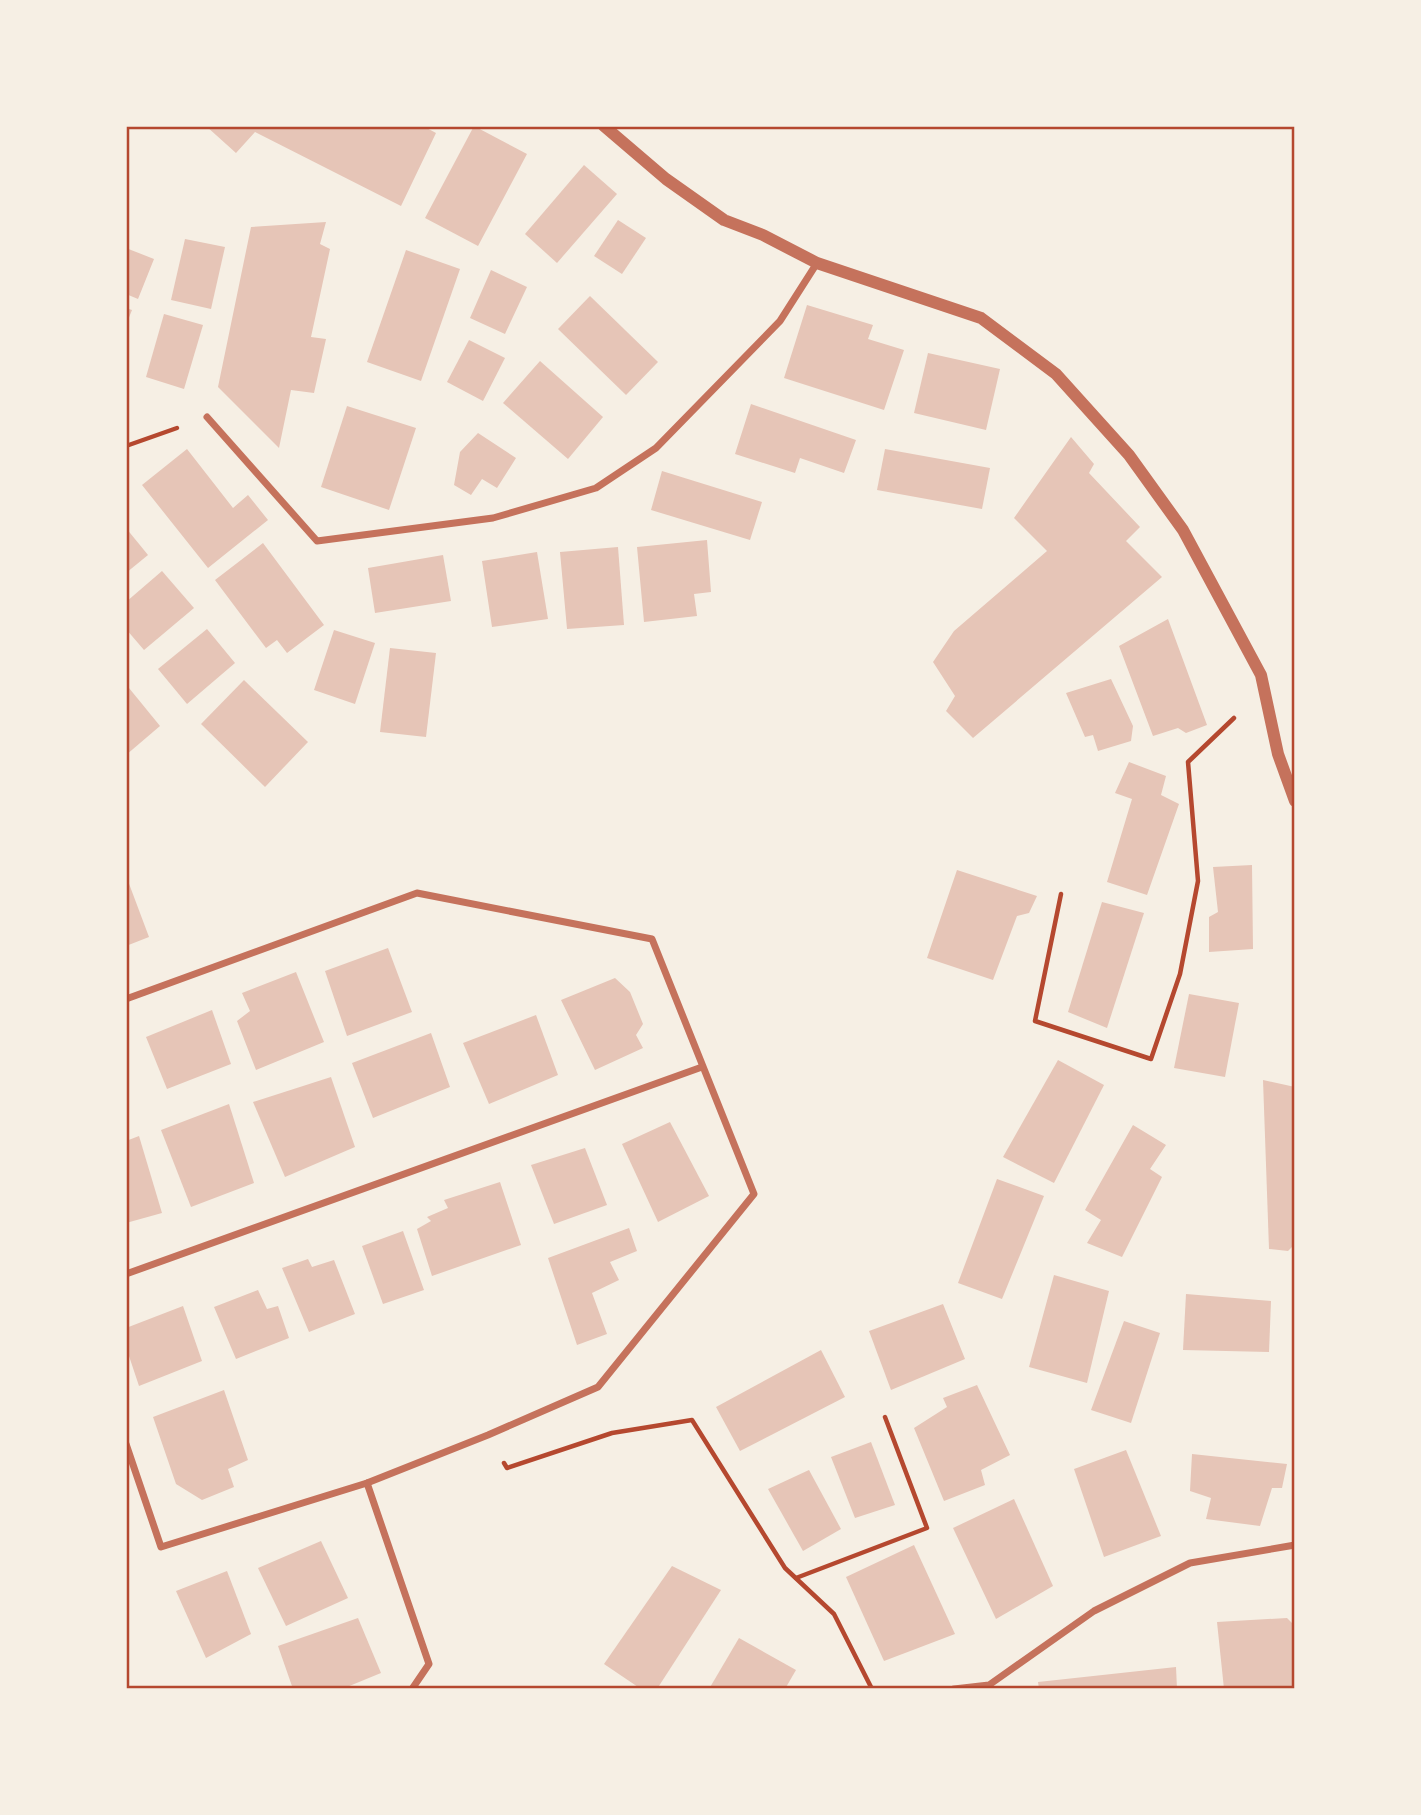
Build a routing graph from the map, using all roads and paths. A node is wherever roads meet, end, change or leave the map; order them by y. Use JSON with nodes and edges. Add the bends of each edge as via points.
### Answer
{"nodes":[{"id":1,"x":604,"y":126,"type":"edge"},
{"id":2,"x":817,"y":263,"type":"junction"},
{"id":3,"x":207,"y":417,"type":"joint"},
{"id":4,"x":126,"y":446,"type":"edge"},
{"id":5,"x":1241,"y":711,"type":"dead end"},
{"id":6,"x":1295,"y":800,"type":"edge"},
{"id":7,"x":1061,"y":894,"type":"dead end"},
{"id":8,"x":126,"y":999,"type":"edge"},
{"id":9,"x":702,"y":1067,"type":"junction"},
{"id":10,"x":126,"y":1274,"type":"edge"},
{"id":11,"x":885,"y":1417,"type":"dead end"},
{"id":12,"x":488,"y":1435,"type":"junction"},
{"id":13,"x":126,"y":1444,"type":"edge"},
{"id":14,"x":367,"y":1483,"type":"junction"},
{"id":15,"x":1295,"y":1545,"type":"edge"},
{"id":16,"x":796,"y":1578,"type":"junction"},
{"id":17,"x":412,"y":1689,"type":"edge"},
{"id":18,"x":872,"y":1689,"type":"edge"},
{"id":19,"x":954,"y":1689,"type":"edge"}],
"edges":[{"from":1,"to":2,"type":"street","via":[[724,220]]},
{"from":2,"to":3,"type":"street","via":[[780,320],[656,449],[596,488],[493,518],[317,541]]},
{"from":2,"to":6,"type":"street","via":[[981,318],[1056,374],[1129,455],[1184,530],[1261,675],[1278,754]]},
{"from":3,"to":4,"type":"path"},
{"from":5,"to":7,"type":"path","via":[[1188,762],[1198,881],[1180,974],[1151,1059],[1035,1021]]},
{"from":8,"to":9,"type":"street","via":[[416,893],[652,939]]},
{"from":9,"to":10,"type":"street"},
{"from":9,"to":12,"type":"street","via":[[754,1194],[598,1387]]},
{"from":11,"to":16,"type":"path","via":[[927,1528]]},
{"from":12,"to":14,"type":"street"},
{"from":12,"to":16,"type":"path","via":[[507,1468],[612,1433],[692,1420],[785,1568]]},
{"from":13,"to":14,"type":"street","via":[[161,1547]]},
{"from":14,"to":17,"type":"street","via":[[429,1664]]},
{"from":15,"to":19,"type":"street","via":[[1190,1563],[1094,1611],[989,1685]]},
{"from":16,"to":18,"type":"path","via":[[834,1614]]}]}
